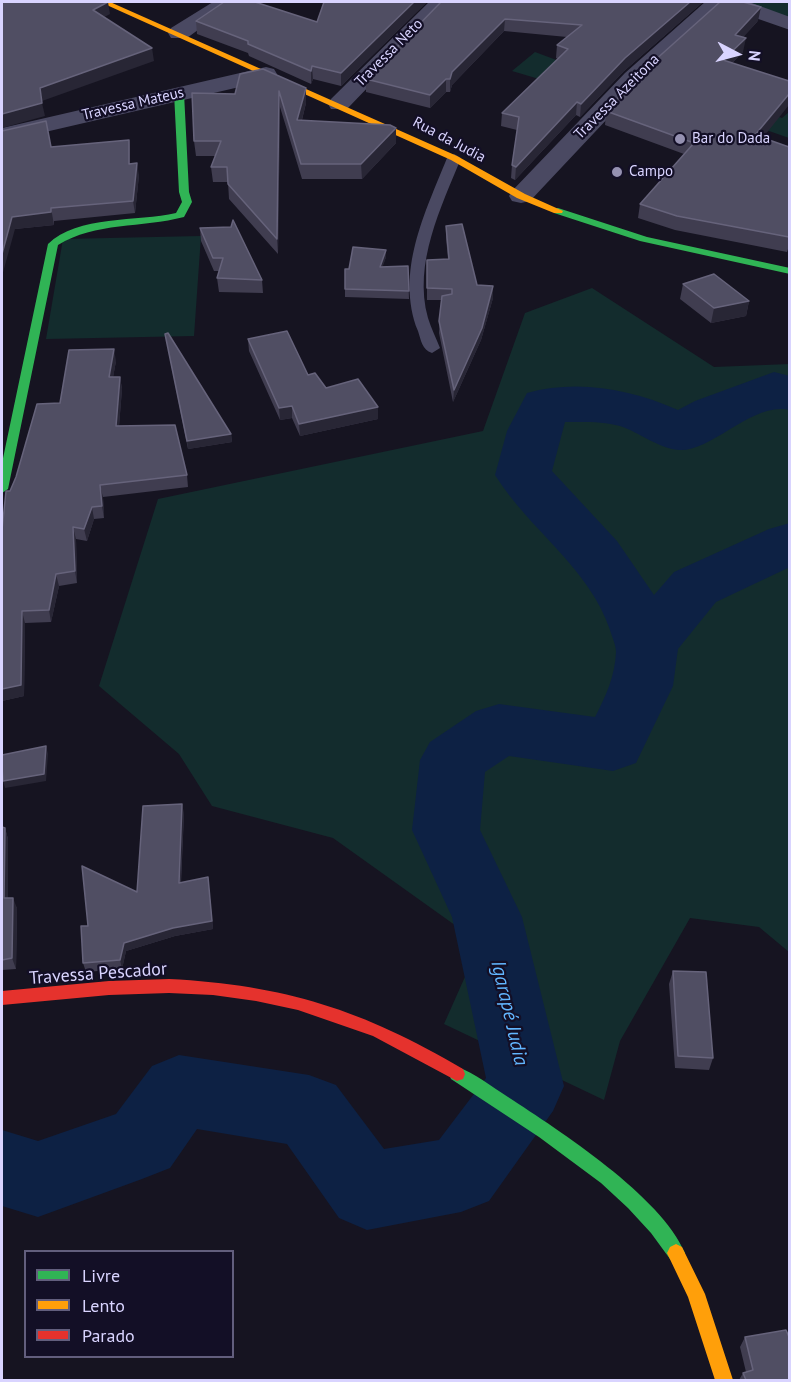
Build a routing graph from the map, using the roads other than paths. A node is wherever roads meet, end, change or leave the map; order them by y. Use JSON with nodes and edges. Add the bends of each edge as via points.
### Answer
{"nodes":[{"id":1,"x":104,"y":2,"type":"edge"},
{"id":2,"x":226,"y":2,"type":"edge"},
{"id":3,"x":440,"y":2,"type":"edge"},
{"id":4,"x":717,"y":2,"type":"edge"},
{"id":5,"x":731,"y":2,"type":"edge"},
{"id":6,"x":789,"y":24,"type":"edge"},
{"id":7,"x":179,"y":33,"type":"junction"},
{"id":8,"x":266,"y":74,"type":"junction"},
{"id":9,"x":179,"y":93,"type":"junction"},
{"id":10,"x":339,"y":104,"type":"junction"},
{"id":11,"x":2,"y":135,"type":"edge"},
{"id":12,"x":454,"y":158,"type":"junction"},
{"id":13,"x":520,"y":196,"type":"junction"},
{"id":14,"x":789,"y":271,"type":"edge"},
{"id":15,"x":432,"y":348,"type":"dead end"},
{"id":16,"x":2,"y":489,"type":"edge"},
{"id":17,"x":2,"y":998,"type":"edge"},
{"id":18,"x":724,"y":1380,"type":"edge"}],
"edges":[{"from":1,"to":7,"type":"street","name":"Rua da Judia"},
{"from":2,"to":7,"type":"street"},
{"from":3,"to":10,"type":"street","name":"Travessa Neto"},
{"from":4,"to":13,"type":"street","name":"Travessa Azeitona","via":[[633,78]]},
{"from":5,"to":6,"type":"street"},
{"from":7,"to":8,"type":"street","name":"Rua da Judia"},
{"from":8,"to":9,"type":"street","name":"Travessa Mateus"},
{"from":8,"to":10,"type":"street","name":"Rua da Judia"},
{"from":9,"to":11,"type":"street","name":"Travessa Mateus"},
{"from":9,"to":16,"type":"street","via":[[187,202],[180,215],[150,223],[75,231],[62,235],[53,244]]},
{"from":10,"to":12,"type":"street","name":"Rua da Judia"},
{"from":12,"to":13,"type":"street","name":"Rua da Judia"},
{"from":12,"to":15,"type":"lane","via":[[428,222],[416,274],[420,317]]},
{"from":13,"to":14,"type":"street","name":"Rua da Judia","via":[[603,229],[667,247]]},
{"from":17,"to":18,"type":"street","name":"Travessa Pescador","via":[[164,985],[279,998],[326,1010],[451,1068],[617,1185],[646,1211],[673,1247],[699,1302]]}]}
